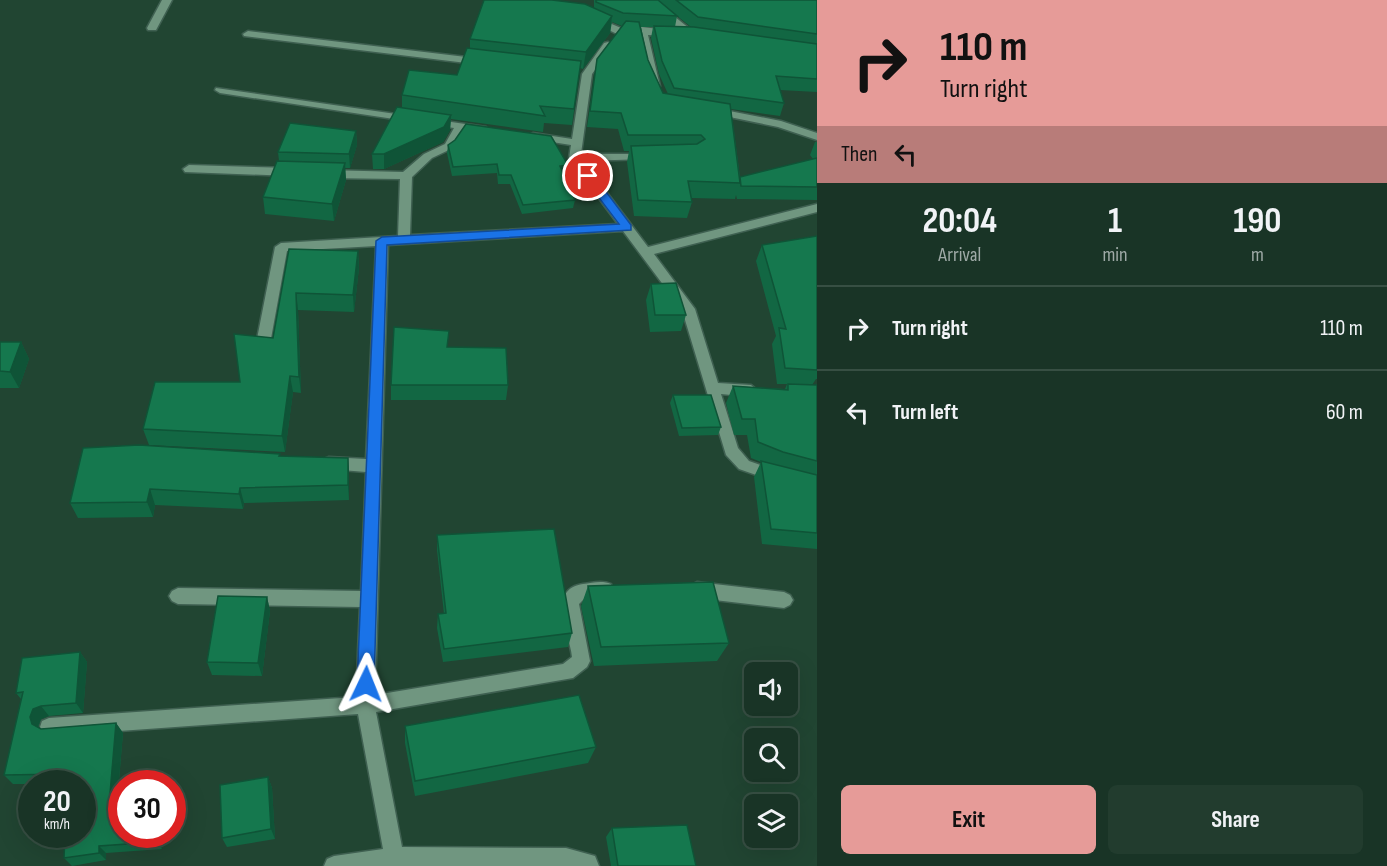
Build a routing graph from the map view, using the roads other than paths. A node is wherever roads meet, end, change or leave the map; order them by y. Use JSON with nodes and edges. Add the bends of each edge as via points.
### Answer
{"nodes":[{"id":1,"x":167,"y":0,"type":"edge"},
{"id":2,"x":648,"y":0,"type":"edge"},
{"id":3,"x":579,"y":13,"type":"edge"},
{"id":4,"x":152,"y":28,"type":"dead end"},
{"id":5,"x":642,"y":30,"type":"junction"},
{"id":6,"x":619,"y":31,"type":"junction"},
{"id":7,"x":248,"y":34,"type":"dead end"},
{"id":8,"x":691,"y":35,"type":"junction"},
{"id":9,"x":703,"y":36,"type":"edge"},
{"id":10,"x":494,"y":63,"type":"edge"},
{"id":11,"x":220,"y":90,"type":"dead end"},
{"id":12,"x":658,"y":95,"type":"edge"},
{"id":13,"x":703,"y":109,"type":"edge"},
{"id":14,"x":461,"y":126,"type":"junction"},
{"id":15,"x":496,"y":131,"type":"edge"},
{"id":16,"x":519,"y":134,"type":"edge"},
{"id":17,"x":817,"y":137,"type":"edge"},
{"id":18,"x":578,"y":142,"type":"junction"},
{"id":19,"x":657,"y":156,"type":"edge"},
{"id":20,"x":575,"y":158,"type":"junction"},
{"id":21,"x":189,"y":169,"type":"dead end"},
{"id":22,"x":406,"y":176,"type":"junction"},
{"id":23,"x":817,"y":208,"type":"edge"},
{"id":24,"x":627,"y":227,"type":"junction"},
{"id":25,"x":404,"y":239,"type":"junction"},
{"id":26,"x":382,"y":241,"type":"junction"},
{"id":27,"x":646,"y":252,"type":"junction"},
{"id":28,"x":263,"y":344,"type":"edge"},
{"id":29,"x":712,"y":388,"type":"junction"},
{"id":30,"x":770,"y":392,"type":"edge"},
{"id":31,"x":315,"y":462,"type":"edge"},
{"id":32,"x":374,"y":466,"type":"junction"},
{"id":33,"x":791,"y":479,"type":"edge"},
{"id":34,"x":626,"y":588,"type":"edge"},
{"id":35,"x":674,"y":588,"type":"edge"},
{"id":36,"x":178,"y":596,"type":"dead end"},
{"id":37,"x":369,"y":599,"type":"junction"},
{"id":38,"x":784,"y":600,"type":"dead end"},
{"id":39,"x":365,"y":705,"type":"junction"},
{"id":40,"x":49,"y":727,"type":"edge"},
{"id":41,"x":395,"y":861,"type":"edge"},
{"id":42,"x":334,"y":866,"type":"edge"},
{"id":43,"x":589,"y":866,"type":"edge"}],
"edges":[{"from":1,"to":4,"type":"street"},
{"from":2,"to":8,"type":"street"},
{"from":3,"to":6,"type":"street"},
{"from":5,"to":6,"type":"street"},
{"from":5,"to":8,"type":"street"},
{"from":5,"to":12,"type":"street"},
{"from":6,"to":18,"type":"street","via":[[581,73]]},
{"from":7,"to":10,"type":"street"},
{"from":8,"to":9,"type":"street"},
{"from":11,"to":14,"type":"street"},
{"from":13,"to":17,"type":"street","via":[[781,124]]},
{"from":14,"to":15,"type":"street"},
{"from":14,"to":22,"type":"street","via":[[449,146],[428,156]]},
{"from":16,"to":18,"type":"street"},
{"from":18,"to":20,"type":"street"},
{"from":19,"to":20,"type":"street"},
{"from":20,"to":24,"type":"street"},
{"from":21,"to":22,"type":"street"},
{"from":22,"to":25,"type":"street"},
{"from":23,"to":27,"type":"street"},
{"from":24,"to":25,"type":"street"},
{"from":24,"to":27,"type":"street"},
{"from":25,"to":26,"type":"street"},
{"from":26,"to":28,"type":"street","via":[[281,247]]},
{"from":26,"to":32,"type":"street"},
{"from":27,"to":29,"type":"street","via":[[688,309]]},
{"from":29,"to":30,"type":"street"},
{"from":29,"to":33,"type":"street","via":[[731,451],[744,465]]},
{"from":31,"to":32,"type":"street"},
{"from":32,"to":37,"type":"street"},
{"from":34,"to":39,"type":"street","via":[[579,592],[570,602],[581,661],[567,672]]},
{"from":35,"to":38,"type":"street"},
{"from":36,"to":37,"type":"street"},
{"from":37,"to":39,"type":"street"},
{"from":39,"to":40,"type":"street"},
{"from":39,"to":41,"type":"street"},
{"from":41,"to":42,"type":"street"},
{"from":41,"to":43,"type":"street","via":[[566,858]]}]}
